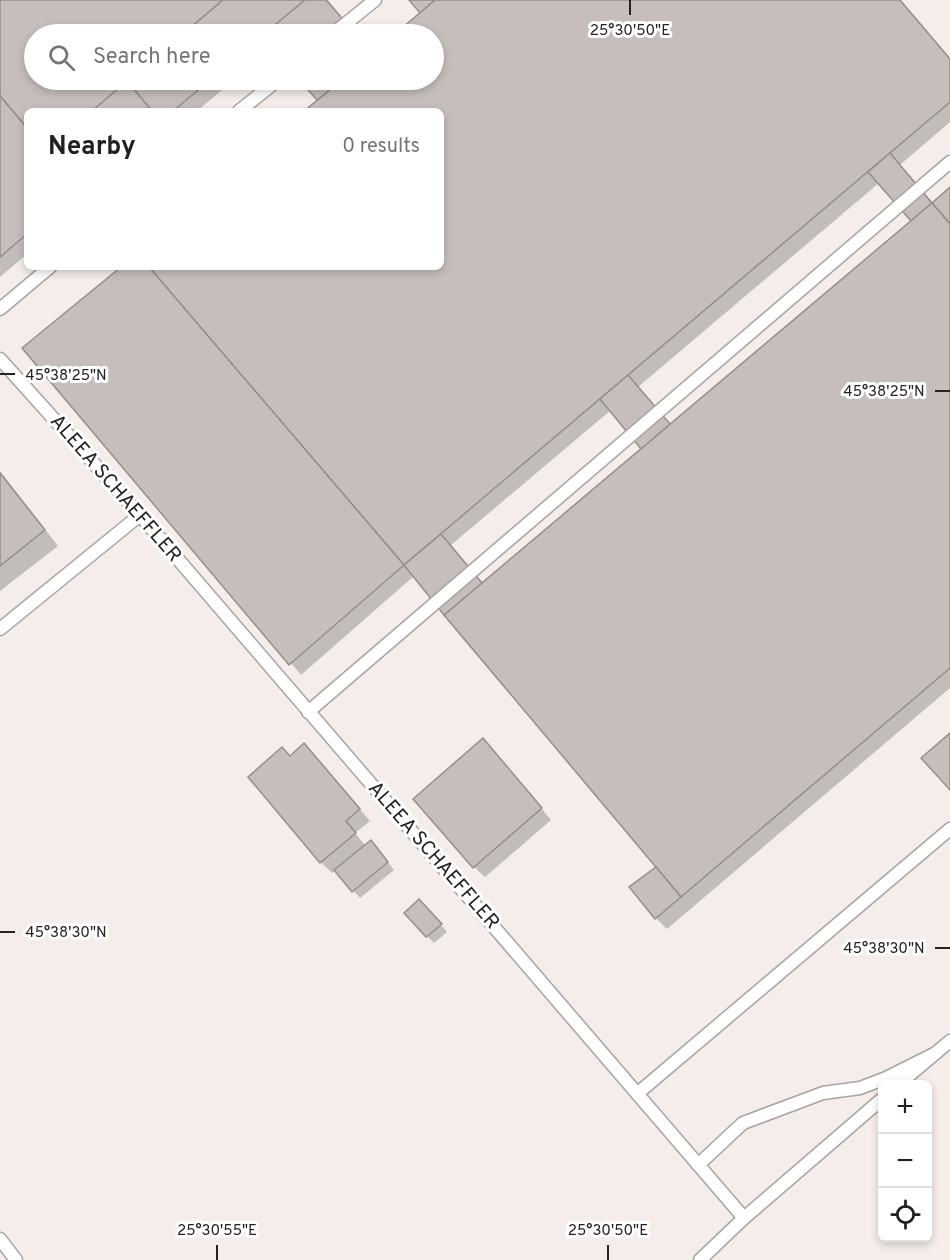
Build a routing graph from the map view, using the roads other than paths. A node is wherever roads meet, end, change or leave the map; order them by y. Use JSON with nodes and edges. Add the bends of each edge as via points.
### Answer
{"nodes":[{"id":1,"x":375,"y":0,"type":"edge"},
{"id":2,"x":345,"y":24,"type":"edge"},
{"id":3,"x":265,"y":90,"type":"edge"},
{"id":4,"x":243,"y":108,"type":"edge"},
{"id":5,"x":950,"y":162,"type":"edge"},
{"id":6,"x":46,"y":270,"type":"edge"},
{"id":7,"x":0,"y":309,"type":"edge"},
{"id":8,"x":0,"y":359,"type":"edge"},
{"id":9,"x":140,"y":515,"type":"junction"},
{"id":10,"x":0,"y":629,"type":"edge"},
{"id":11,"x":308,"y":712,"type":"junction"},
{"id":12,"x":950,"y":829,"type":"edge"},
{"id":13,"x":950,"y":1041,"type":"edge"},
{"id":14,"x":936,"y":1053,"type":"junction"},
{"id":15,"x":904,"y":1080,"type":"edge"},
{"id":16,"x":638,"y":1093,"type":"junction"},
{"id":17,"x":878,"y":1102,"type":"edge"},
{"id":18,"x":698,"y":1165,"type":"junction"},
{"id":19,"x":744,"y":1218,"type":"junction"},
{"id":20,"x":0,"y":1239,"type":"edge"},
{"id":21,"x":16,"y":1260,"type":"edge"},
{"id":22,"x":700,"y":1260,"type":"edge"}],
"edges":[{"from":1,"to":2,"type":"lane"},
{"from":3,"to":4,"type":"lane"},
{"from":5,"to":11,"type":"lane"},
{"from":6,"to":7,"type":"lane"},
{"from":8,"to":9,"type":"lane","name":"ALEEA SCHAEFFLER"},
{"from":9,"to":10,"type":"lane"},
{"from":9,"to":11,"type":"lane","name":"ALEEA SCHAEFFLER"},
{"from":11,"to":16,"type":"lane","name":"ALEEA SCHAEFFLER"},
{"from":12,"to":16,"type":"lane"},
{"from":13,"to":14,"type":"lane"},
{"from":14,"to":15,"type":"lane"},
{"from":14,"to":18,"type":"lane","via":[[860,1088],[823,1093],[743,1123]]},
{"from":16,"to":18,"type":"lane","name":"ALEEA SCHAEFFLER"},
{"from":17,"to":19,"type":"lane"},
{"from":18,"to":19,"type":"lane","name":"ALEEA SCHAEFFLER"},
{"from":19,"to":22,"type":"lane"},
{"from":20,"to":21,"type":"lane"}]}
